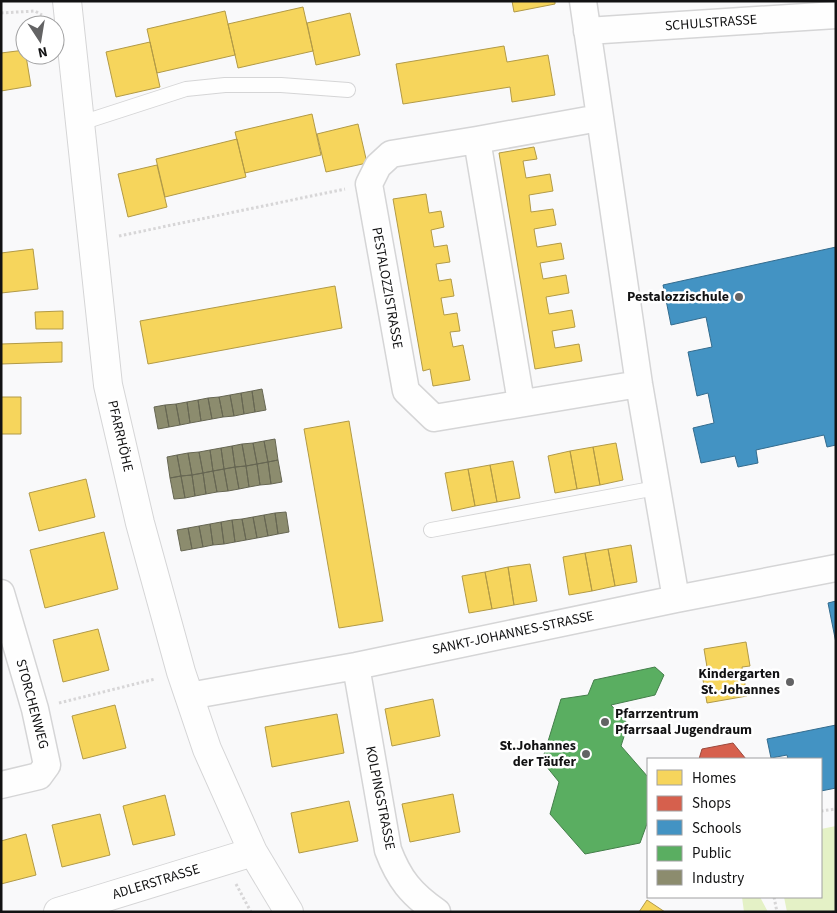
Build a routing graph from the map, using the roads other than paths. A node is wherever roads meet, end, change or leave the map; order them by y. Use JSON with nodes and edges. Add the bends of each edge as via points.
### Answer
{"nodes":[{"id":1,"x":67,"y":1,"type":"edge"},
{"id":2,"x":583,"y":1,"type":"edge"},
{"id":3,"x":836,"y":15,"type":"edge"},
{"id":4,"x":587,"y":31,"type":"junction"},
{"id":5,"x":348,"y":90,"type":"dead end"},
{"id":6,"x":599,"y":118,"type":"junction"},
{"id":7,"x":81,"y":122,"type":"junction"},
{"id":8,"x":477,"y":140,"type":"junction"},
{"id":9,"x":639,"y":384,"type":"junction"},
{"id":10,"x":521,"y":402,"type":"junction"},
{"id":11,"x":656,"y":488,"type":"junction"},
{"id":12,"x":432,"y":530,"type":"dead end"},
{"id":13,"x":836,"y":568,"type":"edge"},
{"id":14,"x":1,"y":592,"type":"edge"},
{"id":15,"x":676,"y":599,"type":"junction"},
{"id":16,"x":356,"y":666,"type":"junction"},
{"id":17,"x":185,"y":684,"type":"junction"},
{"id":18,"x":1,"y":785,"type":"edge"},
{"id":19,"x":252,"y":852,"type":"junction"},
{"id":20,"x":58,"y":912,"type":"edge"},
{"id":21,"x":289,"y":912,"type":"edge"},
{"id":22,"x":437,"y":912,"type":"edge"}],
"edges":[{"from":1,"to":7,"type":"street","name":"PFARRHÖHE"},
{"from":2,"to":4,"type":"street"},
{"from":3,"to":4,"type":"street","name":"SCHULSTRASSE"},
{"from":4,"to":6,"type":"street"},
{"from":5,"to":7,"type":"lane","via":[[280,85],[186,89]]},
{"from":6,"to":8,"type":"street"},
{"from":6,"to":9,"type":"street"},
{"from":7,"to":17,"type":"street","name":"PFARRHÖHE","via":[[108,385],[140,523]]},
{"from":8,"to":10,"type":"street"},
{"from":8,"to":10,"type":"street","name":"PESTALOZZISTRASSE","via":[[391,154],[378,166],[369,184],[406,391],[434,418]]},
{"from":9,"to":10,"type":"street","name":"PESTALOZZISTRASSE"},
{"from":9,"to":11,"type":"street"},
{"from":11,"to":12,"type":"lane"},
{"from":11,"to":15,"type":"street"},
{"from":13,"to":15,"type":"street","name":"SANKT-JOHANNES-STRASSE"},
{"from":14,"to":18,"type":"street","name":"STORCHENWEG","via":[[48,765],[39,776]]},
{"from":15,"to":16,"type":"street","name":"SANKT-JOHANNES-STRASSE"},
{"from":16,"to":17,"type":"street","name":"SANKT-JOHANNES-STRASSE"},
{"from":16,"to":22,"type":"street","name":"KOLPINGSTRASSE","via":[[388,850],[396,871],[410,890]]},
{"from":17,"to":19,"type":"street","name":"PFARRHÖHE","via":[[207,749]]},
{"from":19,"to":20,"type":"street","name":"ADLERSTRASSE"},
{"from":19,"to":21,"type":"street","name":"PFARRHÖHE"}]}
